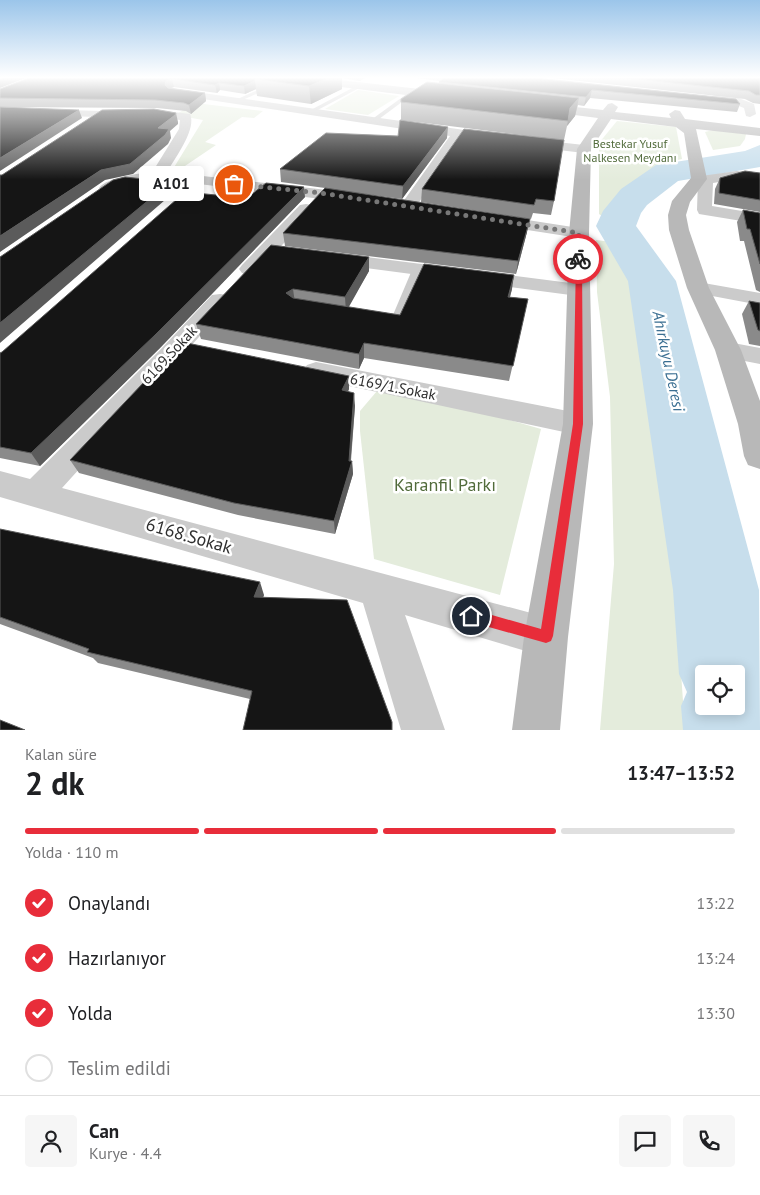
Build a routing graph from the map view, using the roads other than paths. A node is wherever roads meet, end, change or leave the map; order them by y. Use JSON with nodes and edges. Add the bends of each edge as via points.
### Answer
{"nodes":[{"id":1,"x":6,"y":112,"type":"edge"},
{"id":2,"x":138,"y":112,"type":"edge"},
{"id":3,"x":310,"y":112,"type":"edge"},
{"id":4,"x":385,"y":112,"type":"edge"},
{"id":5,"x":609,"y":112,"type":"edge"},
{"id":6,"x":620,"y":112,"type":"edge"},
{"id":7,"x":733,"y":112,"type":"edge"},
{"id":8,"x":740,"y":112,"type":"edge"},
{"id":9,"x":135,"y":114,"type":"junction"},
{"id":10,"x":677,"y":118,"type":"junction"},
{"id":11,"x":753,"y":120,"type":"edge"},
{"id":12,"x":373,"y":121,"type":"junction"},
{"id":13,"x":458,"y":134,"type":"junction"},
{"id":14,"x":584,"y":149,"type":"junction"},
{"id":15,"x":158,"y":175,"type":"junction"},
{"id":16,"x":760,"y":179,"type":"edge"},
{"id":17,"x":321,"y":193,"type":"junction"},
{"id":18,"x":95,"y":196,"type":"edge"},
{"id":19,"x":370,"y":200,"type":"edge"},
{"id":20,"x":389,"y":203,"type":"edge"},
{"id":21,"x":408,"y":206,"type":"junction"},
{"id":22,"x":427,"y":209,"type":"edge"},
{"id":23,"x":484,"y":218,"type":"edge"},
{"id":24,"x":760,"y":219,"type":"edge"},
{"id":25,"x":579,"y":233,"type":"junction"},
{"id":26,"x":314,"y":257,"type":"edge"},
{"id":27,"x":417,"y":270,"type":"junction"},
{"id":28,"x":698,"y":288,"type":"junction"},
{"id":29,"x":578,"y":290,"type":"junction"},
{"id":30,"x":760,"y":298,"type":"edge"},
{"id":31,"x":376,"y":322,"type":"edge"},
{"id":32,"x":179,"y":344,"type":"junction"},
{"id":33,"x":208,"y":350,"type":"edge"},
{"id":34,"x":728,"y":350,"type":"junction"},
{"id":35,"x":760,"y":356,"type":"edge"},
{"id":36,"x":296,"y":367,"type":"edge"},
{"id":37,"x":578,"y":424,"type":"junction"},
{"id":38,"x":756,"y":425,"type":"edge"},
{"id":39,"x":760,"y":456,"type":"edge"},
{"id":40,"x":0,"y":484,"type":"edge"},
{"id":41,"x":36,"y":494,"type":"junction"},
{"id":42,"x":377,"y":589,"type":"junction"},
{"id":43,"x":546,"y":636,"type":"junction"},
{"id":44,"x":423,"y":730,"type":"edge"},
{"id":45,"x":536,"y":730,"type":"edge"}],
"edges":[{"from":1,"to":9,"type":"street"},
{"from":2,"to":9,"type":"street"},
{"from":3,"to":12,"type":"street"},
{"from":4,"to":12,"type":"lane"},
{"from":5,"to":14,"type":"main road"},
{"from":6,"to":10,"type":"main road"},
{"from":7,"to":11,"type":"street"},
{"from":8,"to":11,"type":"street"},
{"from":9,"to":15,"type":"street","via":[[186,117],[185,129]]},
{"from":10,"to":11,"type":"main road"},
{"from":10,"to":28,"type":"main road","via":[[691,131],[699,179],[681,201],[677,216]]},
{"from":12,"to":13,"type":"street"},
{"from":13,"to":14,"type":"street"},
{"from":13,"to":21,"type":"street"},
{"from":14,"to":25,"type":"main road"},
{"from":15,"to":17,"type":"street","via":[[192,187]]},
{"from":15,"to":18,"type":"street","via":[[111,185]]},
{"from":16,"to":24,"type":"street","via":[[737,176],[706,179],[705,210]]},
{"from":17,"to":19,"type":"street"},
{"from":17,"to":32,"type":"street","name":"6169.Sokak","via":[[276,252]]},
{"from":20,"to":21,"type":"street"},
{"from":21,"to":22,"type":"street"},
{"from":23,"to":25,"type":"street"},
{"from":25,"to":29,"type":"main road"},
{"from":26,"to":27,"type":"street"},
{"from":27,"to":29,"type":"street"},
{"from":27,"to":31,"type":"lane","via":[[394,325]]},
{"from":28,"to":30,"type":"street"},
{"from":28,"to":34,"type":"main road"},
{"from":29,"to":37,"type":"main road"},
{"from":32,"to":33,"type":"street"},
{"from":32,"to":41,"type":"street","name":"6169.Sokak"},
{"from":34,"to":35,"type":"street"},
{"from":34,"to":38,"type":"main road"},
{"from":36,"to":37,"type":"street","name":"6169/1.Sokak"},
{"from":37,"to":43,"type":"main road"},
{"from":38,"to":39,"type":"main road"},
{"from":40,"to":41,"type":"street","name":"6168.Sokak"},
{"from":41,"to":42,"type":"street","name":"6168.Sokak"},
{"from":42,"to":43,"type":"street","name":"6168.Sokak"},
{"from":42,"to":44,"type":"street"},
{"from":43,"to":45,"type":"main road"}]}
